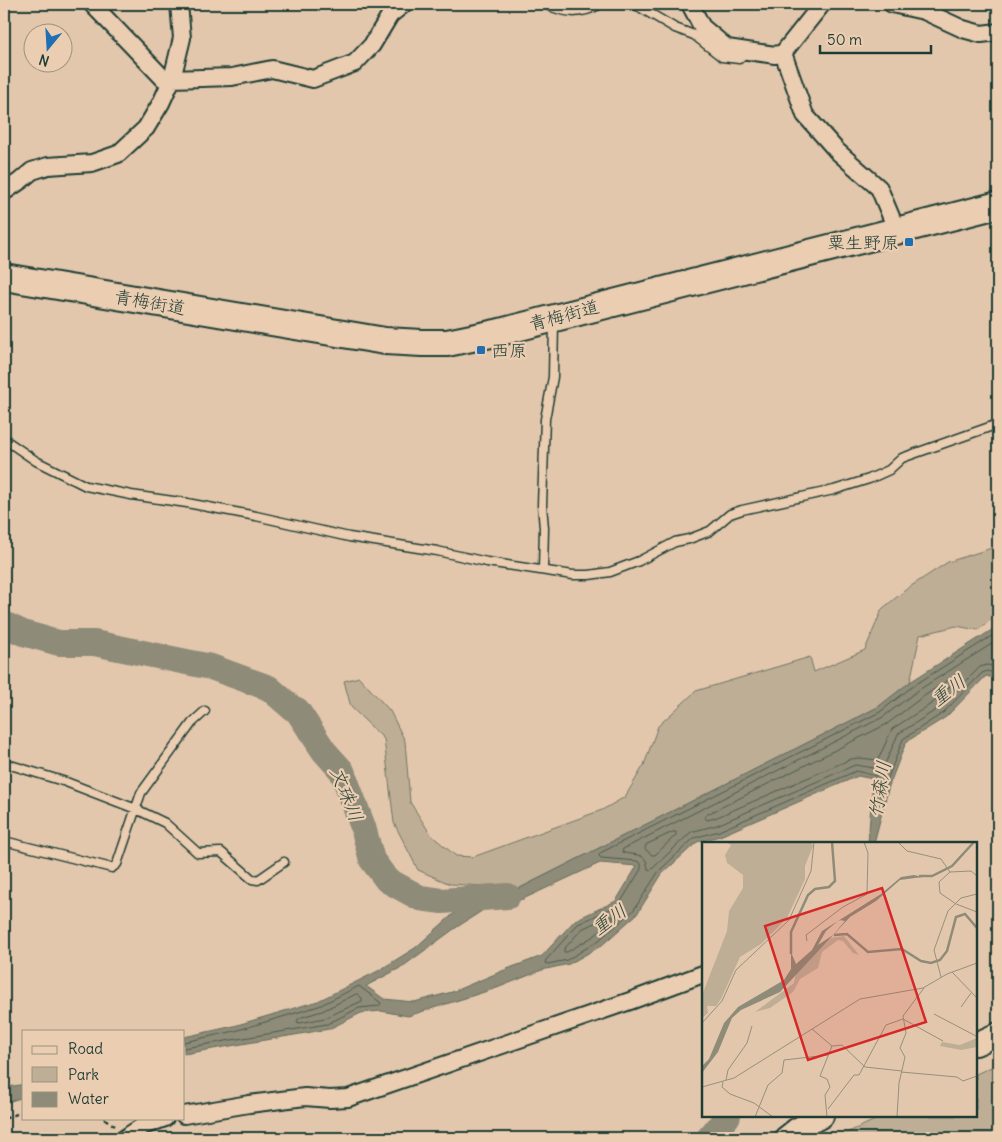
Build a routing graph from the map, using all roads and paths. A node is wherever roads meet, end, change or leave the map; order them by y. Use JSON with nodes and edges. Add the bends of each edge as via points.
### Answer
{"nodes":[{"id":1,"x":92,"y":4,"type":"edge"},
{"id":2,"x":179,"y":4,"type":"edge"},
{"id":3,"x":404,"y":4,"type":"edge"},
{"id":4,"x":542,"y":4,"type":"edge"},
{"id":5,"x":602,"y":4,"type":"edge"},
{"id":6,"x":634,"y":4,"type":"edge"},
{"id":7,"x":690,"y":4,"type":"edge"},
{"id":8,"x":822,"y":4,"type":"edge"},
{"id":9,"x":892,"y":4,"type":"edge"},
{"id":10,"x":998,"y":32,"type":"edge"},
{"id":11,"x":747,"y":50,"type":"junction"},
{"id":12,"x":783,"y":52,"type":"junction"},
{"id":13,"x":172,"y":79,"type":"junction"},
{"id":14,"x":4,"y":192,"type":"edge"},
{"id":15,"x":998,"y":205,"type":"edge"},
{"id":16,"x":897,"y":231,"type":"junction"},
{"id":17,"x":4,"y":277,"type":"edge"},
{"id":18,"x":554,"y":318,"type":"junction"},
{"id":19,"x":998,"y":424,"type":"edge"},
{"id":20,"x":4,"y":439,"type":"edge"},
{"id":21,"x":543,"y":570,"type":"junction"},
{"id":22,"x":205,"y":711,"type":"dead end"},
{"id":23,"x":4,"y":763,"type":"edge"},
{"id":24,"x":136,"y":809,"type":"junction"},
{"id":25,"x":4,"y":841,"type":"edge"},
{"id":26,"x":284,"y":862,"type":"dead end"},
{"id":27,"x":702,"y":974,"type":"edge"},
{"id":28,"x":998,"y":1034,"type":"edge"},
{"id":29,"x":977,"y":1044,"type":"edge"},
{"id":30,"x":22,"y":1112,"type":"edge"},
{"id":31,"x":185,"y":1115,"type":"edge"},
{"id":32,"x":820,"y":1117,"type":"edge"},
{"id":33,"x":4,"y":1119,"type":"edge"},
{"id":34,"x":160,"y":1120,"type":"edge"},
{"id":35,"x":125,"y":1138,"type":"edge"},
{"id":36,"x":786,"y":1138,"type":"edge"}],
"edges":[{"from":1,"to":13,"type":"street","via":[[164,79]]},
{"from":2,"to":13,"type":"street","via":[[182,38]]},
{"from":3,"to":13,"type":"street","via":[[390,15],[372,45],[355,64],[313,79],[272,69],[232,77]]},
{"from":4,"to":5,"type":"lane","via":[[569,12],[588,11]]},
{"from":6,"to":11,"type":"lane","via":[[675,28],[694,35],[722,57],[739,58]]},
{"from":7,"to":11,"type":"street","via":[[702,27],[727,48]]},
{"from":8,"to":12,"type":"street"},
{"from":9,"to":10,"type":"street","via":[[924,11],[963,29],[982,34]]},
{"from":11,"to":12,"type":"street"},
{"from":12,"to":16,"type":"street","via":[[805,115],[837,151],[879,188]]},
{"from":13,"to":14,"type":"street","via":[[146,128],[118,154],[92,163],[32,170]]},
{"from":15,"to":16,"type":"highway","name":"青梅街道"},
{"from":16,"to":18,"type":"highway","name":"青梅街道"},
{"from":17,"to":18,"type":"highway","name":"青梅街道","via":[[385,341],[447,342]]},
{"from":18,"to":21,"type":"lane","via":[[553,377],[545,419]]},
{"from":19,"to":21,"type":"lane","via":[[902,458],[889,470],[869,479],[730,514],[710,531],[675,542],[640,561],[610,572],[589,576]]},
{"from":20,"to":21,"type":"lane","via":[[36,461],[86,486],[256,516],[349,537]]},
{"from":22,"to":24,"type":"lane","via":[[192,722],[141,793]]},
{"from":23,"to":24,"type":"lane"},
{"from":24,"to":25,"type":"lane","via":[[118,864],[112,868]]},
{"from":24,"to":26,"type":"lane","via":[[165,823],[198,853],[222,852],[252,879],[258,880]]},
{"from":27,"to":31,"type":"street","via":[[348,1098],[306,1097]]},
{"from":28,"to":29,"type":"main road"},
{"from":30,"to":33,"type":"path"},
{"from":32,"to":36,"type":"main road"},
{"from":34,"to":35,"type":"street"}]}
